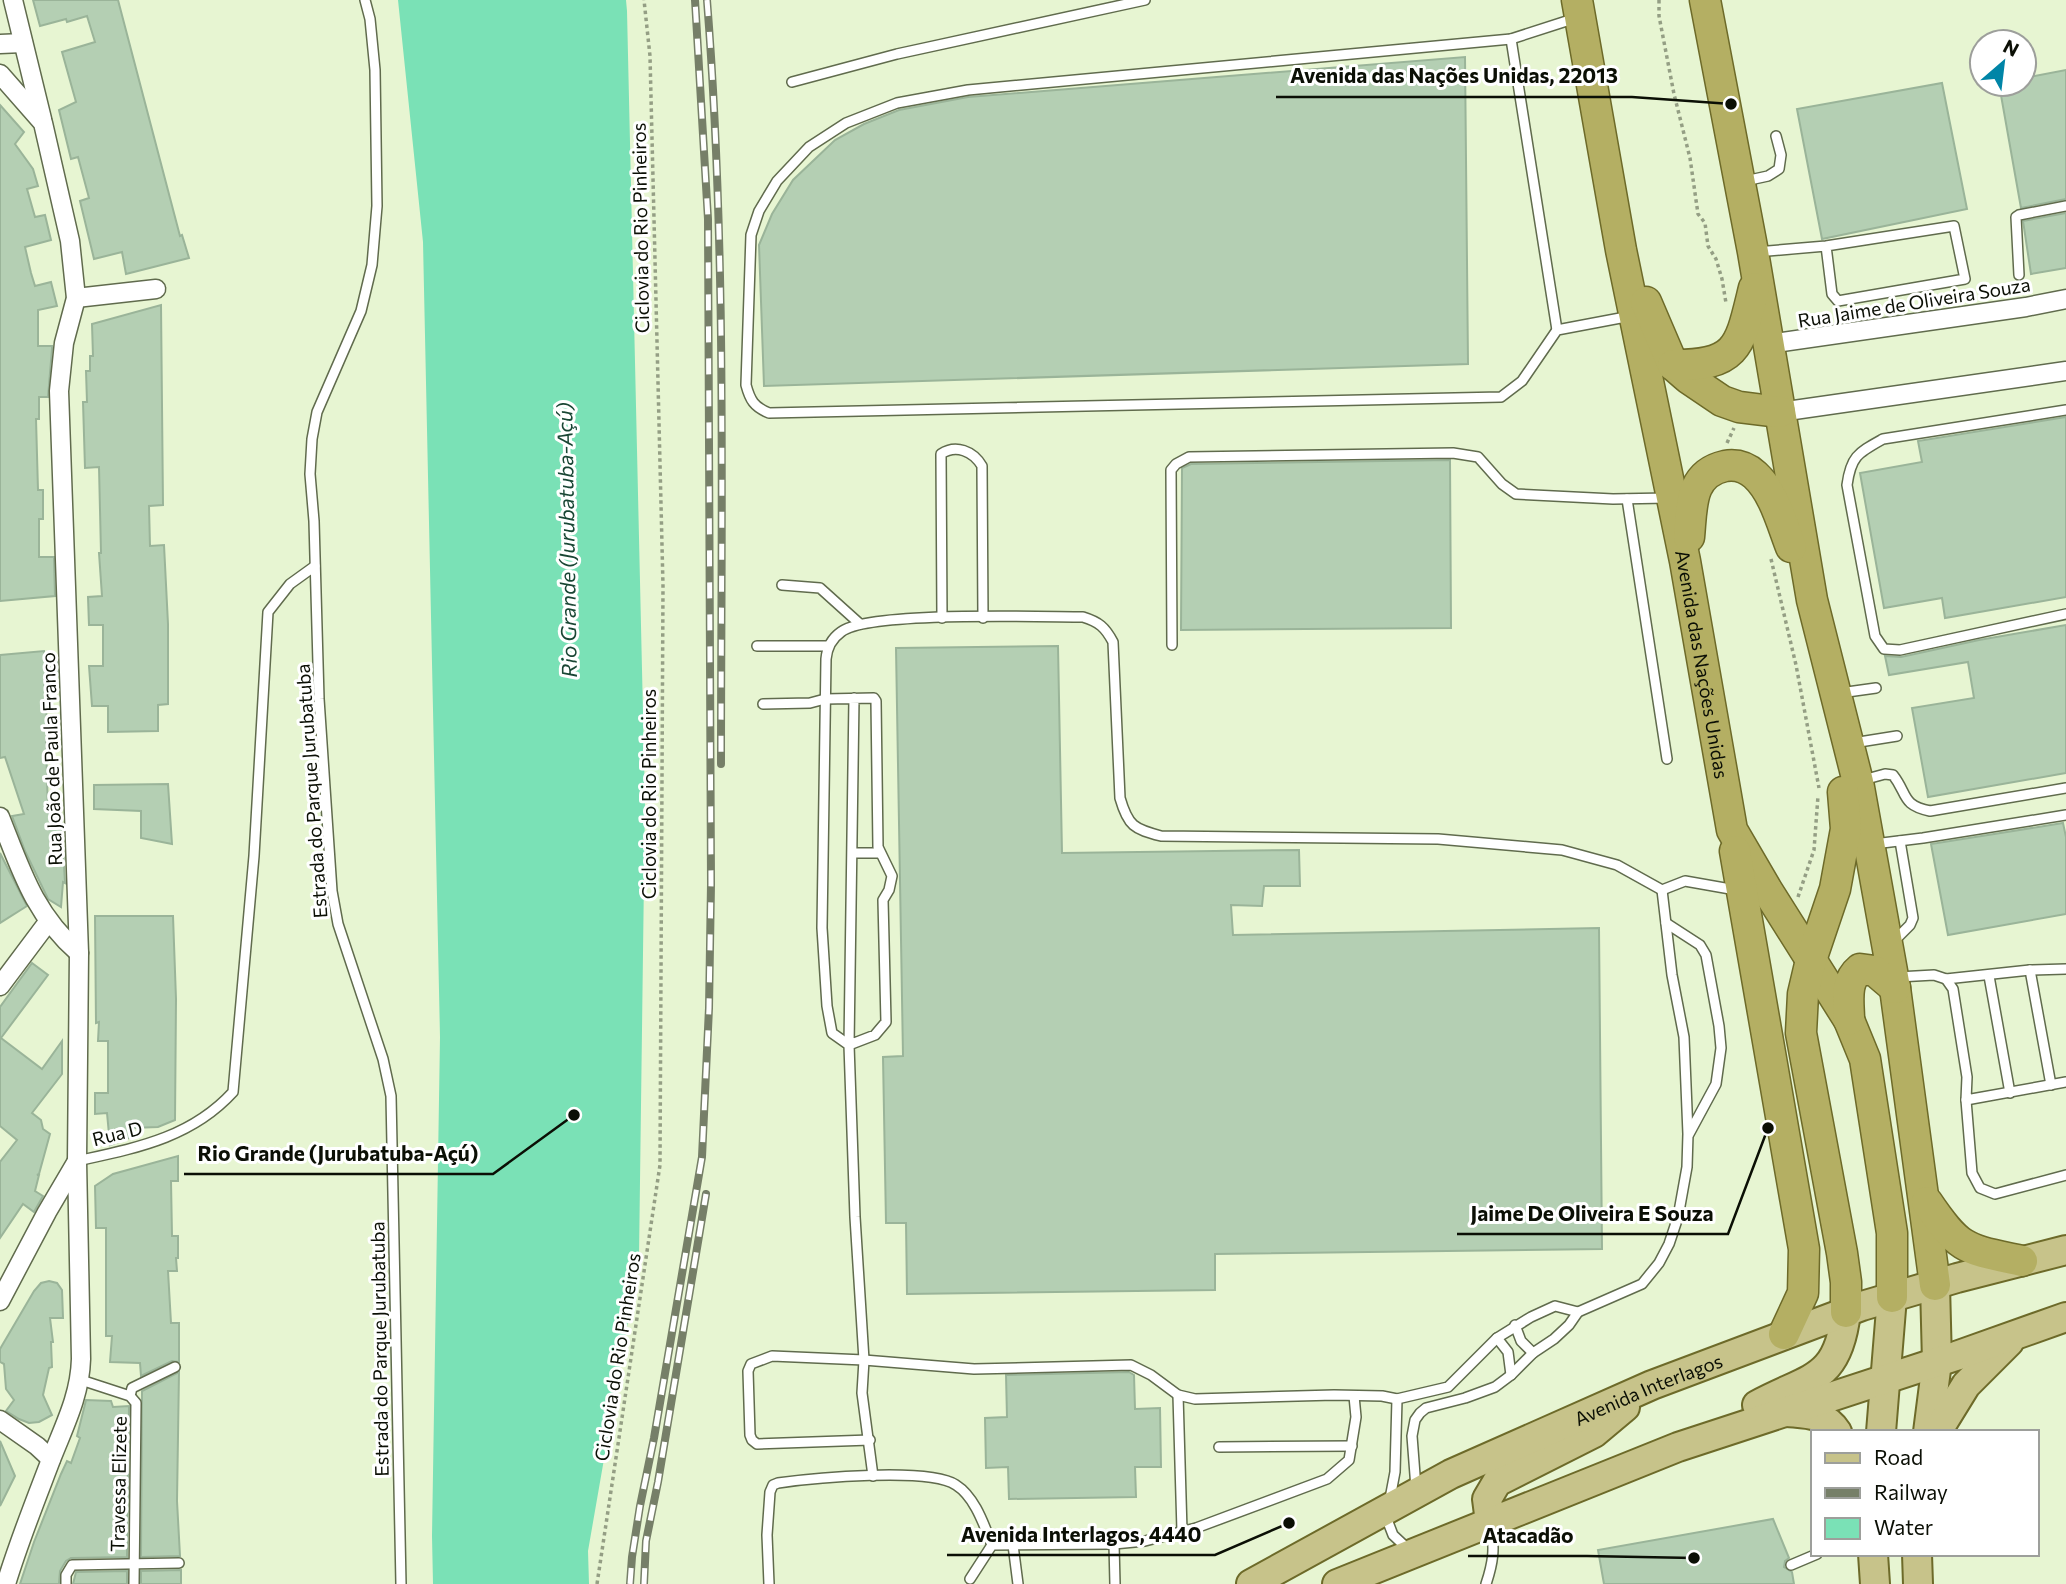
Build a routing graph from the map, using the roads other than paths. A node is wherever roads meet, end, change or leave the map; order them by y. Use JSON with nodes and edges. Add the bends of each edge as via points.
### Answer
{"nodes":[{"id":1,"x":13,"y":0,"type":"edge"},
{"id":2,"x":365,"y":0,"type":"edge"},
{"id":3,"x":1145,"y":0,"type":"edge"},
{"id":4,"x":1706,"y":0,"type":"edge"},
{"id":5,"x":1578,"y":8,"type":"edge"},
{"id":6,"x":1511,"y":39,"type":"junction"},
{"id":7,"x":23,"y":43,"type":"junction"},
{"id":8,"x":0,"y":44,"type":"edge"},
{"id":9,"x":0,"y":74,"type":"edge"},
{"id":10,"x":792,"y":82,"type":"dead end"},
{"id":11,"x":43,"y":123,"type":"junction"},
{"id":12,"x":1776,"y":136,"type":"dead end"},
{"id":13,"x":1740,"y":182,"type":"junction"},
{"id":14,"x":2066,"y":206,"type":"edge"},
{"id":15,"x":1826,"y":246,"type":"junction"},
{"id":16,"x":1621,"y":250,"type":"junction"},
{"id":17,"x":1755,"y":264,"type":"junction"},
{"id":18,"x":2019,"y":275,"type":"dead end"},
{"id":19,"x":156,"y":289,"type":"dead end"},
{"id":20,"x":76,"y":298,"type":"junction"},
{"id":21,"x":2066,"y":299,"type":"edge"},
{"id":22,"x":1636,"y":315,"type":"junction"},
{"id":23,"x":1557,"y":330,"type":"junction"},
{"id":24,"x":1769,"y":344,"type":"junction"},
{"id":25,"x":1673,"y":365,"type":"junction"},
{"id":26,"x":2066,"y":371,"type":"edge"},
{"id":27,"x":2066,"y":410,"type":"edge"},
{"id":28,"x":1780,"y":412,"type":"junction"},
{"id":29,"x":1673,"y":498,"type":"junction"},
{"id":30,"x":1627,"y":499,"type":"junction"},
{"id":31,"x":1685,"y":561,"type":"junction"},
{"id":32,"x":315,"y":566,"type":"junction"},
{"id":33,"x":782,"y":585,"type":"dead end"},
{"id":34,"x":1812,"y":600,"type":"junction"},
{"id":35,"x":2066,"y":614,"type":"edge"},
{"id":36,"x":942,"y":618,"type":"junction"},
{"id":37,"x":983,"y":618,"type":"junction"},
{"id":38,"x":860,"y":624,"type":"junction"},
{"id":39,"x":1172,"y":645,"type":"dead end"},
{"id":40,"x":757,"y":646,"type":"dead end"},
{"id":41,"x":828,"y":646,"type":"junction"},
{"id":42,"x":1876,"y":688,"type":"dead end"},
{"id":43,"x":1835,"y":694,"type":"junction"},
{"id":44,"x":854,"y":698,"type":"junction"},
{"id":45,"x":825,"y":699,"type":"junction"},
{"id":46,"x":763,"y":704,"type":"dead end"},
{"id":47,"x":1898,"y":736,"type":"dead end"},
{"id":48,"x":1848,"y":744,"type":"junction"},
{"id":49,"x":1667,"y":759,"type":"dead end"},
{"id":50,"x":1858,"y":782,"type":"junction"},
{"id":51,"x":2066,"y":788,"type":"edge"},
{"id":52,"x":2066,"y":815,"type":"edge"},
{"id":53,"x":0,"y":817,"type":"edge"},
{"id":54,"x":1732,"y":830,"type":"junction"},
{"id":55,"x":1900,"y":841,"type":"junction"},
{"id":56,"x":1869,"y":844,"type":"junction"},
{"id":57,"x":853,"y":853,"type":"junction"},
{"id":58,"x":880,"y":853,"type":"junction"},
{"id":59,"x":1661,"y":890,"type":"junction"},
{"id":60,"x":1742,"y":891,"type":"junction"},
{"id":61,"x":48,"y":922,"type":"junction"},
{"id":62,"x":1666,"y":923,"type":"junction"},
{"id":63,"x":1887,"y":947,"type":"junction"},
{"id":64,"x":79,"y":953,"type":"junction"},
{"id":65,"x":1811,"y":960,"type":"junction"},
{"id":66,"x":2030,"y":970,"type":"junction"},
{"id":67,"x":2066,"y":970,"type":"edge"},
{"id":68,"x":1989,"y":975,"type":"junction"},
{"id":69,"x":1946,"y":979,"type":"junction"},
{"id":70,"x":1894,"y":983,"type":"junction"},
{"id":71,"x":0,"y":986,"type":"edge"},
{"id":72,"x":1849,"y":1020,"type":"junction"},
{"id":73,"x":849,"y":1045,"type":"junction"},
{"id":74,"x":2066,"y":1083,"type":"edge"},
{"id":75,"x":2051,"y":1085,"type":"junction"},
{"id":76,"x":2010,"y":1093,"type":"junction"},
{"id":77,"x":1966,"y":1100,"type":"junction"},
{"id":78,"x":1688,"y":1134,"type":"junction"},
{"id":79,"x":77,"y":1161,"type":"junction"},
{"id":80,"x":2066,"y":1175,"type":"edge"},
{"id":81,"x":1922,"y":1195,"type":"junction"},
{"id":82,"x":2066,"y":1251,"type":"edge"},
{"id":83,"x":2022,"y":1261,"type":"junction"},
{"id":84,"x":1935,"y":1285,"type":"junction"},
{"id":85,"x":1892,"y":1297,"type":"junction"},
{"id":86,"x":0,"y":1301,"type":"edge"},
{"id":87,"x":1578,"y":1312,"type":"junction"},
{"id":88,"x":1846,"y":1312,"type":"junction"},
{"id":89,"x":2066,"y":1317,"type":"edge"},
{"id":90,"x":1516,"y":1325,"type":"junction"},
{"id":91,"x":2022,"y":1331,"type":"junction"},
{"id":92,"x":1784,"y":1334,"type":"junction"},
{"id":93,"x":1497,"y":1338,"type":"junction"},
{"id":94,"x":1533,"y":1353,"type":"junction"},
{"id":95,"x":864,"y":1360,"type":"junction"},
{"id":96,"x":1937,"y":1362,"type":"junction"},
{"id":97,"x":175,"y":1367,"type":"dead end"},
{"id":98,"x":1511,"y":1375,"type":"junction"},
{"id":99,"x":1885,"y":1379,"type":"junction"},
{"id":100,"x":81,"y":1380,"type":"junction"},
{"id":101,"x":1652,"y":1385,"type":"junction"},
{"id":102,"x":1178,"y":1395,"type":"junction"},
{"id":103,"x":130,"y":1396,"type":"junction"},
{"id":104,"x":1354,"y":1396,"type":"junction"},
{"id":105,"x":1397,"y":1399,"type":"junction"},
{"id":106,"x":1784,"y":1412,"type":"junction"},
{"id":107,"x":0,"y":1420,"type":"edge"},
{"id":108,"x":1836,"y":1430,"type":"edge"},
{"id":109,"x":1881,"y":1430,"type":"edge"},
{"id":110,"x":1928,"y":1430,"type":"edge"},
{"id":111,"x":1938,"y":1430,"type":"edge"},
{"id":112,"x":870,"y":1440,"type":"junction"},
{"id":113,"x":1352,"y":1446,"type":"junction"},
{"id":114,"x":1219,"y":1447,"type":"dead end"},
{"id":115,"x":1678,"y":1447,"type":"junction"},
{"id":116,"x":51,"y":1459,"type":"junction"},
{"id":117,"x":873,"y":1476,"type":"junction"},
{"id":118,"x":1416,"y":1494,"type":"junction"},
{"id":119,"x":1388,"y":1509,"type":"junction"},
{"id":120,"x":1490,"y":1522,"type":"junction"},
{"id":121,"x":1182,"y":1531,"type":"junction"},
{"id":122,"x":1114,"y":1544,"type":"junction"},
{"id":123,"x":992,"y":1545,"type":"junction"},
{"id":124,"x":1013,"y":1545,"type":"junction"},
{"id":125,"x":1413,"y":1553,"type":"junction"},
{"id":126,"x":1812,"y":1556,"type":"edge"},
{"id":127,"x":1917,"y":1556,"type":"edge"},
{"id":128,"x":135,"y":1563,"type":"junction"},
{"id":129,"x":179,"y":1563,"type":"dead end"},
{"id":130,"x":1791,"y":1565,"type":"dead end"},
{"id":131,"x":970,"y":1579,"type":"dead end"},
{"id":132,"x":6,"y":1584,"type":"edge"},
{"id":133,"x":66,"y":1584,"type":"edge"},
{"id":134,"x":135,"y":1584,"type":"edge"},
{"id":135,"x":401,"y":1584,"type":"edge"},
{"id":136,"x":769,"y":1584,"type":"edge"},
{"id":137,"x":1018,"y":1584,"type":"edge"},
{"id":138,"x":1115,"y":1584,"type":"edge"},
{"id":139,"x":1251,"y":1584,"type":"edge"},
{"id":140,"x":1337,"y":1584,"type":"edge"},
{"id":141,"x":1486,"y":1584,"type":"edge"},
{"id":142,"x":1918,"y":1584,"type":"edge"}],
"edges":[{"from":1,"to":7,"type":"street"},
{"from":2,"to":32,"type":"lane","name":"Estrada do Parque Jurubatuba","via":[[375,70],[377,206],[372,265],[361,311],[317,412],[310,474]]},
{"from":3,"to":10,"type":"lane","via":[[897,54]]},
{"from":4,"to":13,"type":"highway"},
{"from":5,"to":6,"type":"lane"},
{"from":5,"to":16,"type":"highway","name":"Avenida das Nações Unidas"},
{"from":6,"to":23,"type":"lane"},
{"from":6,"to":23,"type":"lane","via":[[968,90],[897,103],[846,123],[809,147],[777,181],[759,211],[751,235],[746,385],[757,409],[769,413],[1501,397],[1522,381]]},
{"from":7,"to":8,"type":"street"},
{"from":7,"to":11,"type":"street"},
{"from":9,"to":11,"type":"street","name":"Rua João de Paula Franco"},
{"from":11,"to":20,"type":"street","name":"Rua João de Paula Franco","via":[[70,241]]},
{"from":12,"to":13,"type":"lane","via":[[1782,155],[1779,169]]},
{"from":13,"to":17,"type":"highway"},
{"from":14,"to":18,"type":"lane","via":[[2015,217]]},
{"from":15,"to":15,"type":"lane","via":[[1832,294],[1838,300],[1965,279],[1954,226]]},
{"from":15,"to":17,"type":"lane"},
{"from":16,"to":22,"type":"highway","name":"Avenida das Nações Unidas"},
{"from":16,"to":25,"type":"highway"},
{"from":17,"to":24,"type":"highway"},
{"from":17,"to":25,"type":"highway","via":[[1744,329],[1732,349],[1710,364]]},
{"from":19,"to":20,"type":"street"},
{"from":20,"to":64,"type":"street","name":"Rua João de Paula Franco","via":[[64,343],[60,391]]},
{"from":21,"to":24,"type":"street","name":"Rua Jaime de Oliveira Souza"},
{"from":22,"to":23,"type":"lane"},
{"from":22,"to":29,"type":"highway","name":"Avenida das Nações Unidas"},
{"from":24,"to":28,"type":"highway"},
{"from":25,"to":28,"type":"highway","via":[[1722,401]]},
{"from":26,"to":28,"type":"street"},
{"from":27,"to":35,"type":"lane","via":[[1883,439],[1860,452],[1850,465],[1847,485],[1874,636],[1884,649],[1900,650]]},
{"from":28,"to":34,"type":"highway"},
{"from":29,"to":30,"type":"lane"},
{"from":29,"to":31,"type":"highway","name":"Avenida das Nações Unidas"},
{"from":30,"to":39,"type":"lane","via":[[1516,494],[1478,457],[1453,453],[1189,457],[1171,470]]},
{"from":30,"to":49,"type":"lane"},
{"from":31,"to":34,"type":"highway","via":[[1694,496],[1702,477],[1713,469],[1741,466],[1768,491]]},
{"from":31,"to":54,"type":"highway","name":"Avenida das Nações Unidas"},
{"from":32,"to":79,"type":"lane","name":"Rua D","via":[[290,584],[268,612],[254,856],[233,1091],[206,1118],[166,1138]]},
{"from":32,"to":135,"type":"lane","name":"Estrada do Parque Jurubatuba","via":[[332,891],[391,1096]]},
{"from":33,"to":38,"type":"lane","via":[[820,588]]},
{"from":34,"to":43,"type":"highway"},
{"from":36,"to":37,"type":"lane"},
{"from":36,"to":37,"type":"lane","via":[[941,454],[953,449],[976,456],[982,466]]},
{"from":36,"to":38,"type":"lane"},
{"from":37,"to":59,"type":"lane","via":[[1083,617],[1099,622],[1107,631],[1113,642],[1121,799],[1134,828],[1161,836],[1438,839],[1562,850],[1617,865]]},
{"from":38,"to":41,"type":"lane","via":[[842,631]]},
{"from":40,"to":41,"type":"lane"},
{"from":41,"to":45,"type":"lane"},
{"from":42,"to":43,"type":"lane"},
{"from":43,"to":48,"type":"highway"},
{"from":43,"to":65,"type":"highway","via":[[1846,829],[1835,889]]},
{"from":44,"to":45,"type":"lane"},
{"from":44,"to":57,"type":"lane"},
{"from":44,"to":58,"type":"lane","via":[[876,701]]},
{"from":45,"to":46,"type":"lane"},
{"from":45,"to":73,"type":"lane","via":[[822,928],[827,1006],[832,1033]]},
{"from":47,"to":48,"type":"lane"},
{"from":48,"to":50,"type":"highway"},
{"from":50,"to":51,"type":"lane","via":[[1893,775],[1914,808],[1930,811]]},
{"from":50,"to":56,"type":"highway"},
{"from":52,"to":55,"type":"lane"},
{"from":53,"to":61,"type":"street"},
{"from":54,"to":60,"type":"highway"},
{"from":54,"to":65,"type":"highway","name":"Avenida das Nações Unidas"},
{"from":55,"to":56,"type":"lane"},
{"from":55,"to":63,"type":"lane","via":[[1913,918]]},
{"from":56,"to":63,"type":"highway"},
{"from":57,"to":58,"type":"lane"},
{"from":57,"to":73,"type":"lane"},
{"from":58,"to":73,"type":"lane","via":[[892,876],[883,900],[886,1022],[875,1035]]},
{"from":59,"to":60,"type":"lane","via":[[1685,881]]},
{"from":59,"to":62,"type":"lane"},
{"from":60,"to":92,"type":"highway","via":[[1804,1249],[1803,1293]]},
{"from":61,"to":64,"type":"street"},
{"from":61,"to":71,"type":"street"},
{"from":62,"to":78,"type":"lane","via":[[1684,1037]]},
{"from":62,"to":78,"type":"lane","via":[[1700,945],[1706,955],[1721,1048],[1716,1084]]},
{"from":63,"to":70,"type":"highway"},
{"from":64,"to":79,"type":"street","name":"Rua João de Paula Franco"},
{"from":65,"to":72,"type":"highway","name":"Avenida das Nações Unidas"},
{"from":65,"to":88,"type":"highway","via":[[1801,1033],[1842,1253]]},
{"from":66,"to":67,"type":"lane"},
{"from":66,"to":68,"type":"lane"},
{"from":66,"to":75,"type":"lane"},
{"from":68,"to":69,"type":"lane"},
{"from":68,"to":76,"type":"lane"},
{"from":69,"to":70,"type":"lane","via":[[1934,975]]},
{"from":69,"to":77,"type":"lane","via":[[1953,989],[1967,1077]]},
{"from":70,"to":72,"type":"highway","via":[[1875,971],[1860,969],[1849,984]]},
{"from":70,"to":81,"type":"highway"},
{"from":72,"to":85,"type":"highway","name":"Avenida das Nações Unidas","via":[[1865,1059],[1888,1197]]},
{"from":73,"to":95,"type":"lane"},
{"from":74,"to":75,"type":"lane"},
{"from":75,"to":76,"type":"lane"},
{"from":76,"to":77,"type":"lane"},
{"from":77,"to":80,"type":"lane","via":[[1972,1174],[1980,1188],[1995,1194]]},
{"from":78,"to":87,"type":"lane","via":[[1678,1217],[1659,1264],[1642,1284]]},
{"from":79,"to":86,"type":"street"},
{"from":79,"to":100,"type":"street","name":"Rua João de Paula Franco"},
{"from":81,"to":83,"type":"highway","via":[[1959,1244]]},
{"from":81,"to":84,"type":"highway"},
{"from":82,"to":83,"type":"main road","name":"Avenida Interlagos"},
{"from":83,"to":84,"type":"main road","name":"Avenida Interlagos"},
{"from":84,"to":85,"type":"main road","name":"Avenida Interlagos"},
{"from":84,"to":96,"type":"main road"},
{"from":85,"to":88,"type":"main road","name":"Avenida Interlagos"},
{"from":85,"to":99,"type":"main road"},
{"from":87,"to":90,"type":"lane","via":[[1555,1306]]},
{"from":87,"to":94,"type":"lane","via":[[1554,1339]]},
{"from":88,"to":92,"type":"main road","name":"Avenida Interlagos"},
{"from":88,"to":115,"type":"main road","via":[[1839,1352],[1825,1368],[1803,1384]]},
{"from":89,"to":91,"type":"main road"},
{"from":90,"to":93,"type":"lane"},
{"from":90,"to":94,"type":"lane","via":[[1521,1341]]},
{"from":91,"to":96,"type":"main road"},
{"from":91,"to":111,"type":"main road","via":[[1966,1385]]},
{"from":92,"to":101,"type":"main road","name":"Avenida Interlagos"},
{"from":93,"to":98,"type":"lane","via":[[1508,1352]]},
{"from":93,"to":105,"type":"lane","via":[[1448,1387]]},
{"from":94,"to":98,"type":"lane"},
{"from":95,"to":102,"type":"lane","via":[[974,1369],[1130,1365]]},
{"from":95,"to":112,"type":"lane","via":[[862,1393]]},
{"from":95,"to":112,"type":"lane","via":[[772,1356],[751,1364],[750,1424],[757,1444]]},
{"from":96,"to":99,"type":"main road"},
{"from":96,"to":110,"type":"main road"},
{"from":97,"to":103,"type":"lane","via":[[132,1388]]},
{"from":98,"to":118,"type":"lane","via":[[1495,1387],[1420,1413],[1412,1436]]},
{"from":99,"to":106,"type":"main road"},
{"from":99,"to":109,"type":"main road"},
{"from":100,"to":103,"type":"lane","name":"Travessa Elizete"},
{"from":100,"to":116,"type":"street","name":"Rua João de Paula Franco"},
{"from":101,"to":118,"type":"main road","name":"Avenida Interlagos"},
{"from":101,"to":120,"type":"main road","via":[[1594,1433],[1497,1482],[1487,1499]]},
{"from":102,"to":104,"type":"lane","via":[[1195,1399]]},
{"from":102,"to":121,"type":"lane"},
{"from":103,"to":128,"type":"lane","name":"Travessa Elizete","via":[[137,1408]]},
{"from":104,"to":105,"type":"lane"},
{"from":104,"to":113,"type":"lane"},
{"from":105,"to":119,"type":"lane","via":[[1395,1472]]},
{"from":106,"to":108,"type":"main road","via":[[1814,1415],[1828,1420]]},
{"from":106,"to":115,"type":"main road"},
{"from":107,"to":116,"type":"street"},
{"from":112,"to":117,"type":"lane"},
{"from":113,"to":114,"type":"lane"},
{"from":113,"to":121,"type":"lane","via":[[1349,1460],[1326,1479]]},
{"from":115,"to":120,"type":"main road"},
{"from":116,"to":132,"type":"street","name":"Rua João de Paula Franco"},
{"from":117,"to":123,"type":"lane","via":[[927,1476],[957,1485]]},
{"from":117,"to":136,"type":"lane","via":[[773,1485],[766,1535]]},
{"from":118,"to":119,"type":"main road","name":"Avenida Interlagos"},
{"from":119,"to":125,"type":"lane","via":[[1393,1535]]},
{"from":119,"to":139,"type":"main road","name":"Avenida Interlagos"},
{"from":120,"to":125,"type":"main road"},
{"from":120,"to":141,"type":"lane","via":[[1495,1548]]},
{"from":121,"to":122,"type":"lane"},
{"from":122,"to":124,"type":"lane"},
{"from":122,"to":138,"type":"lane"},
{"from":123,"to":124,"type":"lane"},
{"from":123,"to":131,"type":"lane"},
{"from":124,"to":137,"type":"lane"},
{"from":125,"to":140,"type":"main road"},
{"from":126,"to":130,"type":"lane"},
{"from":127,"to":142,"type":"main road"},
{"from":128,"to":129,"type":"lane"},
{"from":128,"to":133,"type":"lane","via":[[72,1565],[65,1575]]},
{"from":128,"to":134,"type":"lane","name":"Travessa Elizete"}]}
